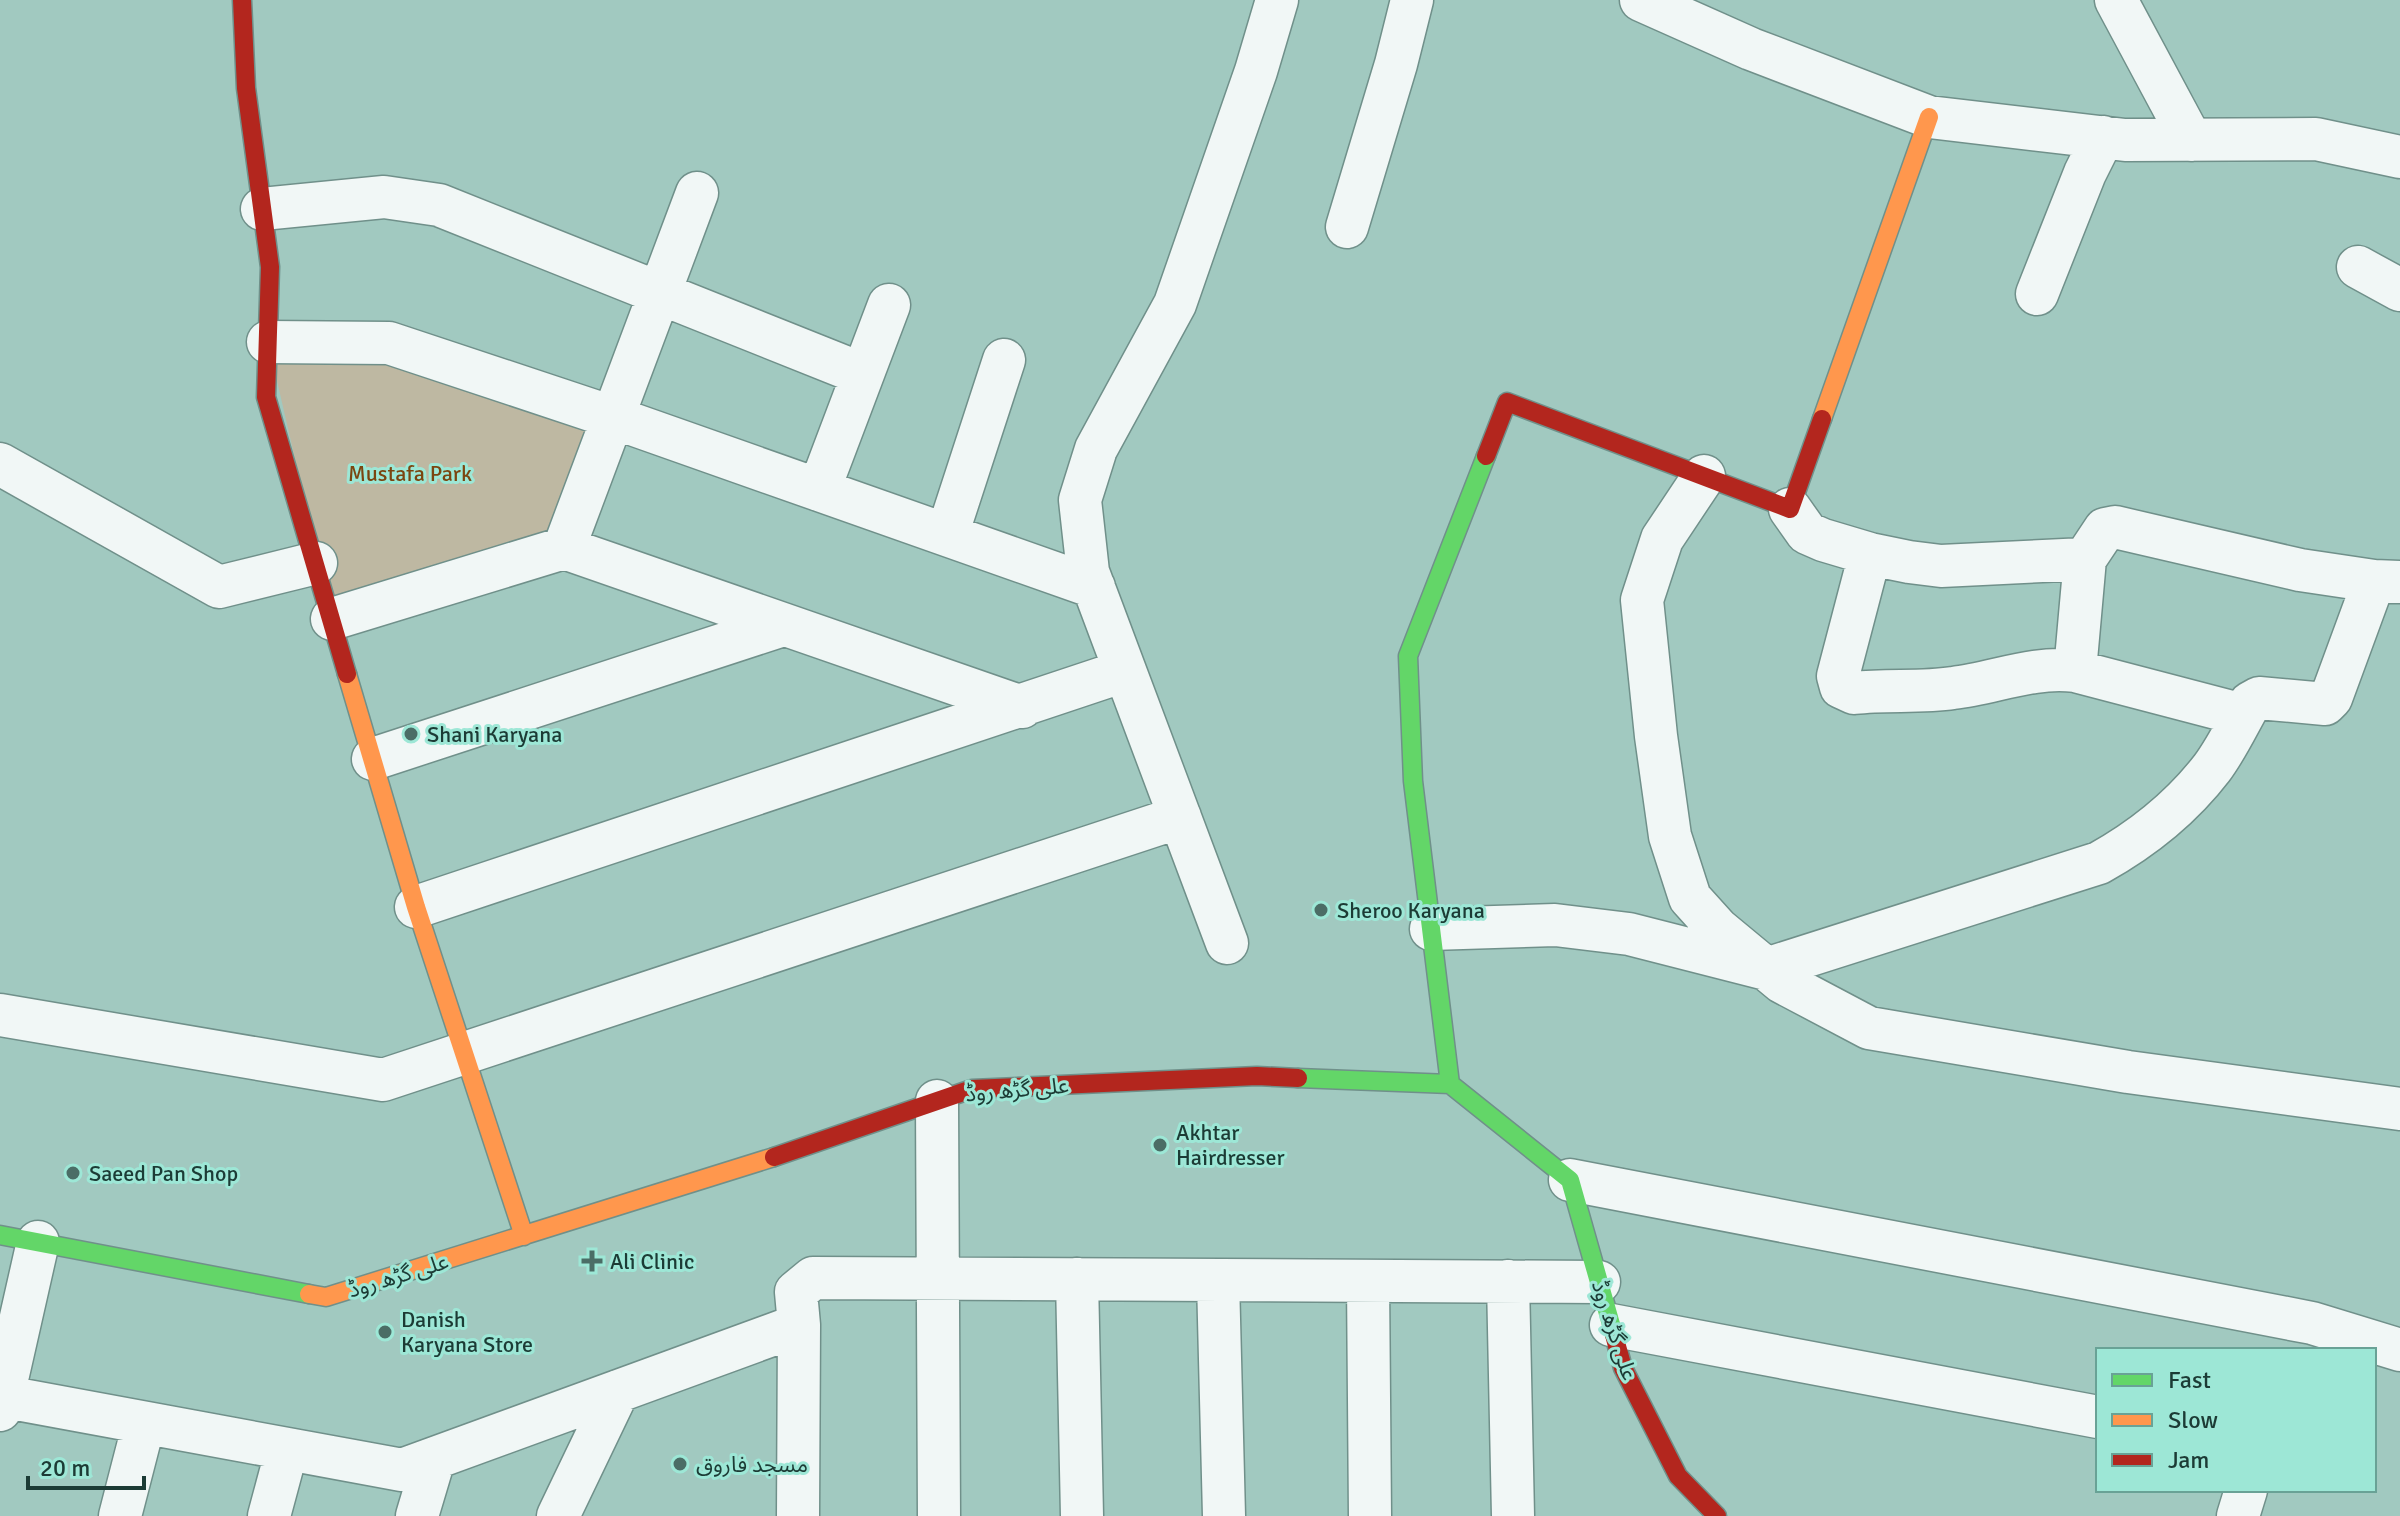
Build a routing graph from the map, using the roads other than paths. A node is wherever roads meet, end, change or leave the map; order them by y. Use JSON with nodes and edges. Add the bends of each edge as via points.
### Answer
{"nodes":[{"id":1,"x":242,"y":0,"type":"edge"},
{"id":2,"x":1277,"y":0,"type":"edge"},
{"id":3,"x":1412,"y":0,"type":"edge"},
{"id":4,"x":1641,"y":0,"type":"edge"},
{"id":5,"x":2116,"y":0,"type":"edge"},
{"id":6,"x":1929,"y":117,"type":"junction"},
{"id":7,"x":2103,"y":137,"type":"junction"},
{"id":8,"x":2191,"y":140,"type":"junction"},
{"id":9,"x":2400,"y":157,"type":"edge"},
{"id":10,"x":697,"y":193,"type":"dead end"},
{"id":11,"x":262,"y":209,"type":"junction"},
{"id":12,"x":1347,"y":227,"type":"dead end"},
{"id":13,"x":2358,"y":267,"type":"dead end"},
{"id":14,"x":2400,"y":290,"type":"edge"},
{"id":15,"x":659,"y":293,"type":"junction"},
{"id":16,"x":2037,"y":294,"type":"dead end"},
{"id":17,"x":889,"y":305,"type":"dead end"},
{"id":18,"x":268,"y":342,"type":"junction"},
{"id":19,"x":1004,"y":360,"type":"dead end"},
{"id":20,"x":862,"y":374,"type":"junction"},
{"id":21,"x":612,"y":417,"type":"junction"},
{"id":22,"x":0,"y":464,"type":"edge"},
{"id":23,"x":1704,"y":476,"type":"junction"},
{"id":24,"x":819,"y":490,"type":"junction"},
{"id":25,"x":1790,"y":509,"type":"junction"},
{"id":26,"x":947,"y":535,"type":"junction"},
{"id":27,"x":564,"y":548,"type":"junction"},
{"id":28,"x":1870,"y":554,"type":"junction"},
{"id":29,"x":2085,"y":559,"type":"junction"},
{"id":30,"x":316,"y":563,"type":"junction"},
{"id":31,"x":2387,"y":582,"type":"edge"},
{"id":32,"x":1094,"y":587,"type":"junction"},
{"id":33,"x":332,"y":619,"type":"junction"},
{"id":34,"x":783,"y":625,"type":"junction"},
{"id":35,"x":1124,"y":671,"type":"junction"},
{"id":36,"x":2075,"y":671,"type":"junction"},
{"id":37,"x":1022,"y":707,"type":"junction"},
{"id":38,"x":2243,"y":715,"type":"junction"},
{"id":39,"x":373,"y":759,"type":"junction"},
{"id":40,"x":1180,"y":817,"type":"junction"},
{"id":41,"x":416,"y":907,"type":"junction"},
{"id":42,"x":1431,"y":929,"type":"junction"},
{"id":43,"x":1227,"y":943,"type":"dead end"},
{"id":44,"x":1766,"y":969,"type":"junction"},
{"id":45,"x":0,"y":1015,"type":"edge"},
{"id":46,"x":463,"y":1052,"type":"junction"},
{"id":47,"x":1450,"y":1084,"type":"junction"},
{"id":48,"x":937,"y":1101,"type":"junction"},
{"id":49,"x":2400,"y":1109,"type":"edge"},
{"id":50,"x":1570,"y":1180,"type":"junction"},
{"id":51,"x":524,"y":1236,"type":"junction"},
{"id":52,"x":19,"y":1238,"type":"edge"},
{"id":53,"x":938,"y":1278,"type":"junction"},
{"id":54,"x":1077,"y":1279,"type":"junction"},
{"id":55,"x":1218,"y":1280,"type":"junction"},
{"id":56,"x":1368,"y":1281,"type":"junction"},
{"id":57,"x":1508,"y":1281,"type":"junction"},
{"id":58,"x":1599,"y":1282,"type":"junction"},
{"id":59,"x":799,"y":1325,"type":"junction"},
{"id":60,"x":1611,"y":1325,"type":"junction"},
{"id":61,"x":2289,"y":1334,"type":"edge"},
{"id":62,"x":2400,"y":1350,"type":"edge"},
{"id":63,"x":618,"y":1391,"type":"junction"},
{"id":64,"x":1,"y":1401,"type":"edge"},
{"id":65,"x":2096,"y":1417,"type":"edge"},
{"id":66,"x":144,"y":1423,"type":"junction"},
{"id":67,"x":287,"y":1449,"type":"junction"},
{"id":68,"x":434,"y":1459,"type":"junction"},
{"id":69,"x":2245,"y":1492,"type":"edge"},
{"id":70,"x":120,"y":1516,"type":"edge"},
{"id":71,"x":269,"y":1516,"type":"edge"},
{"id":72,"x":417,"y":1516,"type":"edge"},
{"id":73,"x":558,"y":1516,"type":"edge"},
{"id":74,"x":798,"y":1516,"type":"edge"},
{"id":75,"x":939,"y":1516,"type":"edge"},
{"id":76,"x":1082,"y":1516,"type":"edge"},
{"id":77,"x":1224,"y":1516,"type":"edge"},
{"id":78,"x":1370,"y":1516,"type":"edge"},
{"id":79,"x":1513,"y":1516,"type":"edge"},
{"id":80,"x":1717,"y":1516,"type":"edge"},
{"id":81,"x":2238,"y":1516,"type":"edge"}],
"edges":[{"from":1,"to":11,"type":"street","via":[[246,88]]},
{"from":2,"to":32,"type":"street","via":[[1175,304],[1096,449],[1084,487],[1080,500]]},
{"from":3,"to":12,"type":"street"},
{"from":4,"to":6,"type":"street"},
{"from":5,"to":8,"type":"street"},
{"from":6,"to":7,"type":"street"},
{"from":6,"to":25,"type":"street"},
{"from":7,"to":8,"type":"street"},
{"from":7,"to":16,"type":"street"},
{"from":8,"to":9,"type":"street","via":[[2316,139]]},
{"from":10,"to":15,"type":"street"},
{"from":11,"to":15,"type":"street","via":[[384,197],[439,205]]},
{"from":11,"to":18,"type":"street","via":[[270,267]]},
{"from":13,"to":14,"type":"street"},
{"from":15,"to":20,"type":"street"},
{"from":15,"to":21,"type":"street"},
{"from":17,"to":20,"type":"street"},
{"from":18,"to":21,"type":"street","via":[[389,343]]},
{"from":18,"to":30,"type":"street","via":[[266,397]]},
{"from":19,"to":26,"type":"street"},
{"from":20,"to":24,"type":"street"},
{"from":21,"to":24,"type":"street"},
{"from":21,"to":27,"type":"street"},
{"from":22,"to":30,"type":"street","via":[[219,587]]},
{"from":23,"to":25,"type":"street"},
{"from":23,"to":42,"type":"street","via":[[1507,402],[1408,656],[1413,781]]},
{"from":23,"to":44,"type":"street","via":[[1662,539],[1642,600],[1656,736],[1670,836],[1690,898]]},
{"from":24,"to":26,"type":"street"},
{"from":25,"to":28,"type":"street","via":[[1807,533]]},
{"from":26,"to":32,"type":"street"},
{"from":27,"to":33,"type":"street"},
{"from":27,"to":34,"type":"street"},
{"from":28,"to":29,"type":"street","via":[[1941,566]]},
{"from":28,"to":36,"type":"street","via":[[1838,676],[1841,687],[1854,693],[1954,688],[2029,672]]},
{"from":29,"to":31,"type":"street","via":[[2105,529],[2115,527],[2300,570]]},
{"from":29,"to":36,"type":"street"},
{"from":30,"to":33,"type":"street"},
{"from":31,"to":38,"type":"street","via":[[2325,704],[2259,698]]},
{"from":32,"to":35,"type":"street"},
{"from":33,"to":39,"type":"street"},
{"from":34,"to":37,"type":"street"},
{"from":34,"to":39,"type":"street"},
{"from":35,"to":37,"type":"street"},
{"from":35,"to":40,"type":"street"},
{"from":36,"to":38,"type":"street"},
{"from":37,"to":41,"type":"street"},
{"from":38,"to":44,"type":"street","via":[[2197,785],[2140,837],[2099,863]]},
{"from":39,"to":41,"type":"street"},
{"from":40,"to":43,"type":"street"},
{"from":40,"to":46,"type":"street"},
{"from":41,"to":46,"type":"street"},
{"from":42,"to":44,"type":"street","via":[[1555,925],[1629,934]]},
{"from":42,"to":47,"type":"street"},
{"from":44,"to":49,"type":"street","via":[[1869,1028],[2128,1072]]},
{"from":45,"to":46,"type":"street","via":[[383,1080]]},
{"from":46,"to":51,"type":"street"},
{"from":47,"to":48,"type":"street","name":"علی گڑھ روڈ","via":[[1257,1076],[972,1089]]},
{"from":47,"to":50,"type":"street"},
{"from":48,"to":51,"type":"street","name":"علی گڑھ روڈ"},
{"from":48,"to":53,"type":"street"},
{"from":50,"to":58,"type":"street","name":"علی گڑھ روڈ"},
{"from":50,"to":61,"type":"street"},
{"from":51,"to":52,"type":"street","name":"علی گڑھ روڈ","via":[[326,1297]]},
{"from":52,"to":64,"type":"street"},
{"from":53,"to":54,"type":"street"},
{"from":53,"to":59,"type":"street","via":[[813,1278],[796,1292]]},
{"from":53,"to":75,"type":"street"},
{"from":54,"to":55,"type":"street"},
{"from":54,"to":76,"type":"street"},
{"from":55,"to":56,"type":"street"},
{"from":55,"to":77,"type":"street"},
{"from":56,"to":57,"type":"street"},
{"from":56,"to":78,"type":"street"},
{"from":57,"to":58,"type":"street"},
{"from":57,"to":79,"type":"street"},
{"from":58,"to":60,"type":"street","name":"علی گڑھ روڈ"},
{"from":59,"to":63,"type":"street"},
{"from":59,"to":74,"type":"street"},
{"from":60,"to":65,"type":"street"},
{"from":60,"to":80,"type":"street","name":"علی گڑھ روڈ","via":[[1623,1368],[1678,1476]]},
{"from":61,"to":62,"type":"street"},
{"from":63,"to":68,"type":"street"},
{"from":63,"to":73,"type":"street"},
{"from":64,"to":66,"type":"street"},
{"from":66,"to":67,"type":"street"},
{"from":66,"to":70,"type":"street"},
{"from":67,"to":68,"type":"street","via":[[402,1470]]},
{"from":67,"to":71,"type":"street"},
{"from":68,"to":72,"type":"street"},
{"from":69,"to":81,"type":"street"}]}
